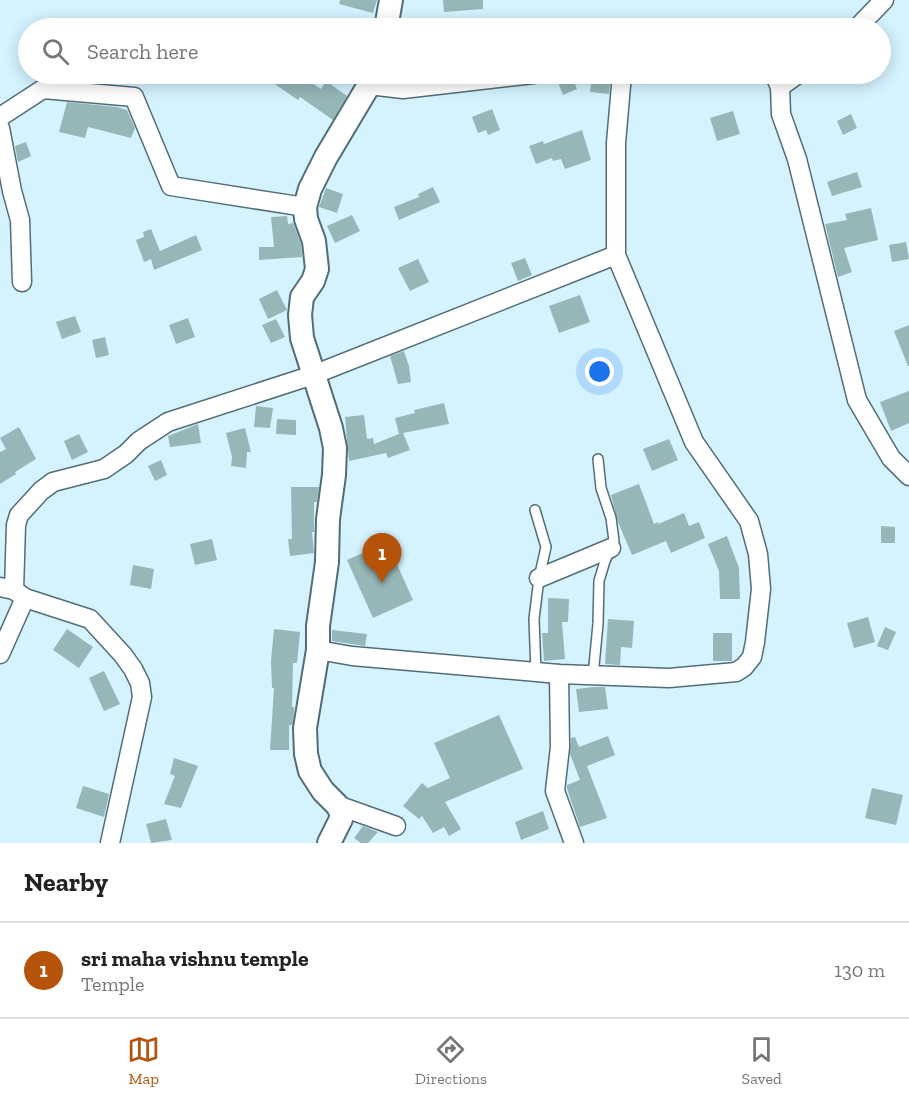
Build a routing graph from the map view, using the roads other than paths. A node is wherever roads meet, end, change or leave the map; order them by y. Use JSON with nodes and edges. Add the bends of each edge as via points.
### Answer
{"nodes":[{"id":1,"x":391,"y":0,"type":"edge"},
{"id":2,"x":884,"y":0,"type":"edge"},
{"id":3,"x":388,"y":18,"type":"edge"},
{"id":4,"x":867,"y":18,"type":"edge"},
{"id":5,"x":367,"y":84,"type":"edge"},
{"id":6,"x":386,"y":84,"type":"edge"},
{"id":7,"x":447,"y":84,"type":"edge"},
{"id":8,"x":621,"y":84,"type":"edge"},
{"id":9,"x":777,"y":84,"type":"edge"},
{"id":10,"x":0,"y":117,"type":"edge"},
{"id":11,"x":0,"y":128,"type":"edge"},
{"id":12,"x":305,"y":207,"type":"junction"},
{"id":13,"x":616,"y":255,"type":"junction"},
{"id":14,"x":22,"y":282,"type":"dead end"},
{"id":15,"x":313,"y":375,"type":"junction"},
{"id":16,"x":598,"y":459,"type":"dead end"},
{"id":17,"x":909,"y":476,"type":"edge"},
{"id":18,"x":535,"y":510,"type":"dead end"},
{"id":19,"x":611,"y":548,"type":"junction"},
{"id":20,"x":538,"y":578,"type":"junction"},
{"id":21,"x":13,"y":591,"type":"edge"},
{"id":22,"x":318,"y":650,"type":"junction"},
{"id":23,"x":0,"y":654,"type":"edge"},
{"id":24,"x":537,"y":672,"type":"junction"},
{"id":25,"x":559,"y":674,"type":"junction"},
{"id":26,"x":593,"y":676,"type":"junction"},
{"id":27,"x":337,"y":804,"type":"junction"},
{"id":28,"x":396,"y":826,"type":"dead end"},
{"id":29,"x":567,"y":840,"type":"edge"},
{"id":30,"x":110,"y":843,"type":"edge"},
{"id":31,"x":329,"y":843,"type":"edge"}],
"edges":[{"from":1,"to":3,"type":"street"},
{"from":2,"to":4,"type":"street"},
{"from":5,"to":12,"type":"street","via":[[326,157]]},
{"from":6,"to":7,"type":"street","via":[[403,89]]},
{"from":8,"to":13,"type":"street","via":[[616,143]]},
{"from":9,"to":17,"type":"street","via":[[781,114],[797,159],[857,400],[891,458]]},
{"from":10,"to":12,"type":"street","via":[[43,89],[134,97],[171,186]]},
{"from":11,"to":14,"type":"street","via":[[20,220]]},
{"from":12,"to":15,"type":"street","via":[[317,269],[314,281],[302,297],[300,315]]},
{"from":13,"to":15,"type":"street"},
{"from":13,"to":26,"type":"street","via":[[694,442],[748,521],[758,554],[761,589],[752,657],[736,672],[669,678]]},
{"from":15,"to":21,"type":"street","via":[[168,422],[104,469],[53,482],[19,515]]},
{"from":15,"to":22,"type":"street","via":[[335,448]]},
{"from":16,"to":19,"type":"lane","via":[[601,488],[611,518]]},
{"from":18,"to":20,"type":"lane","via":[[546,547]]},
{"from":19,"to":20,"type":"street"},
{"from":19,"to":26,"type":"lane","via":[[599,581]]},
{"from":20,"to":24,"type":"lane","via":[[534,619]]},
{"from":21,"to":23,"type":"street"},
{"from":21,"to":30,"type":"street","via":[[90,619],[123,655],[140,683],[142,697]]},
{"from":22,"to":24,"type":"street"},
{"from":22,"to":27,"type":"street","via":[[305,728],[306,754],[316,781]]},
{"from":24,"to":25,"type":"street"},
{"from":25,"to":26,"type":"street"},
{"from":25,"to":29,"type":"street","via":[[560,747],[555,791]]},
{"from":27,"to":28,"type":"street"},
{"from":27,"to":31,"type":"street","via":[[341,819]]}]}
